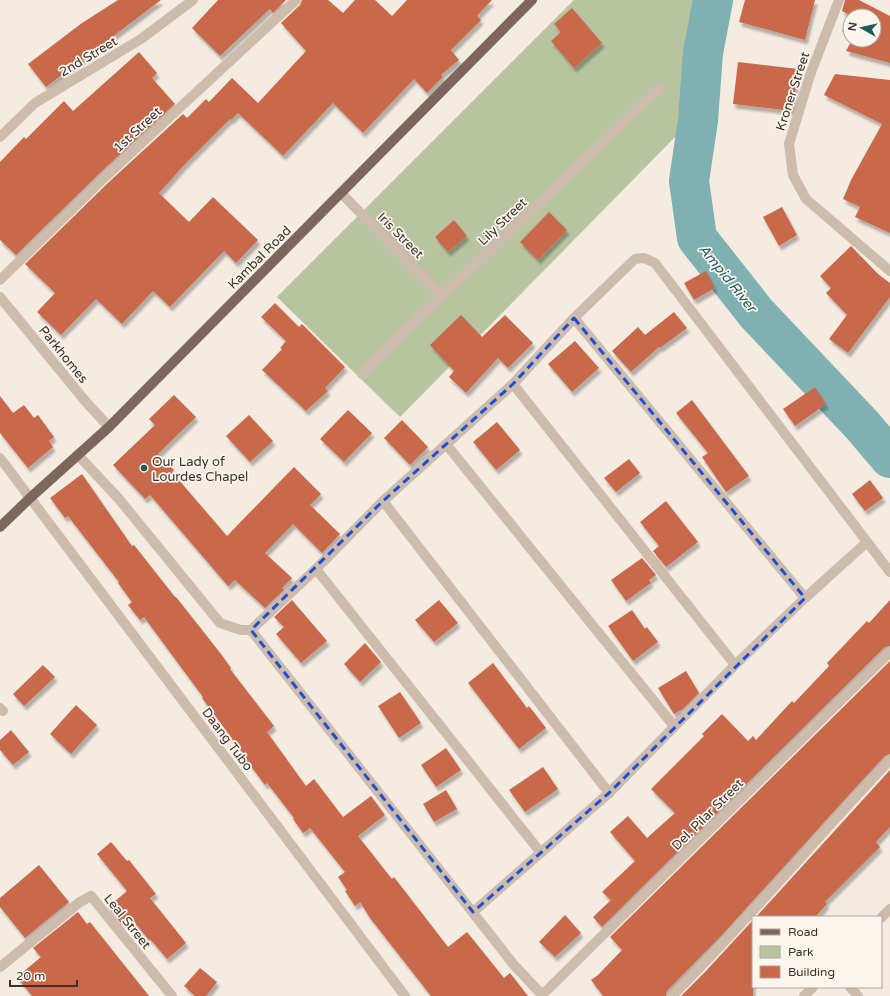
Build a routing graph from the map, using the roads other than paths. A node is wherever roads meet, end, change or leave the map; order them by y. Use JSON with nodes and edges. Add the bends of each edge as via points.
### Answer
{"nodes":[{"id":1,"x":193,"y":0,"type":"edge"},
{"id":2,"x":296,"y":0,"type":"edge"},
{"id":3,"x":532,"y":0,"type":"edge"},
{"id":4,"x":839,"y":0,"type":"edge"},
{"id":5,"x":660,"y":88,"type":"dead end"},
{"id":6,"x":0,"y":137,"type":"edge"},
{"id":7,"x":341,"y":193,"type":"junction"},
{"id":8,"x":890,"y":271,"type":"edge"},
{"id":9,"x":0,"y":280,"type":"edge"},
{"id":10,"x":442,"y":296,"type":"junction"},
{"id":11,"x":0,"y":297,"type":"edge"},
{"id":12,"x":574,"y":318,"type":"junction"},
{"id":13,"x":362,"y":374,"type":"dead end"},
{"id":14,"x":513,"y":384,"type":"junction"},
{"id":15,"x":108,"y":427,"type":"junction"},
{"id":16,"x":446,"y":444,"type":"junction"},
{"id":17,"x":78,"y":454,"type":"junction"},
{"id":18,"x":0,"y":458,"type":"edge"},
{"id":19,"x":30,"y":498,"type":"junction"},
{"id":20,"x":383,"y":501,"type":"junction"},
{"id":21,"x":0,"y":527,"type":"edge"},
{"id":22,"x":867,"y":542,"type":"junction"},
{"id":23,"x":316,"y":569,"type":"junction"},
{"id":24,"x":890,"y":572,"type":"edge"},
{"id":25,"x":805,"y":598,"type":"junction"},
{"id":26,"x":251,"y":630,"type":"junction"},
{"id":27,"x":890,"y":652,"type":"edge"},
{"id":28,"x":735,"y":665,"type":"junction"},
{"id":29,"x":674,"y":726,"type":"junction"},
{"id":30,"x":890,"y":760,"type":"edge"},
{"id":31,"x":608,"y":793,"type":"junction"},
{"id":32,"x":541,"y":853,"type":"junction"},
{"id":33,"x":890,"y":909,"type":"edge"},
{"id":34,"x":473,"y":912,"type":"junction"},
{"id":35,"x":882,"y":917,"type":"edge"},
{"id":36,"x":0,"y":967,"type":"edge"},
{"id":37,"x":812,"y":988,"type":"edge"},
{"id":38,"x":851,"y":988,"type":"edge"},
{"id":39,"x":542,"y":995,"type":"edge"},
{"id":40,"x":172,"y":996,"type":"edge"},
{"id":41,"x":405,"y":996,"type":"edge"},
{"id":42,"x":672,"y":996,"type":"edge"},
{"id":43,"x":804,"y":996,"type":"edge"},
{"id":44,"x":858,"y":996,"type":"edge"}],
"edges":[{"from":1,"to":6,"type":"street","name":"2nd Street","via":[[141,39],[34,103]]},
{"from":2,"to":9,"type":"street","name":"1st Street","via":[[106,176]]},
{"from":3,"to":7,"type":"main road","name":"Kambal Road"},
{"from":4,"to":8,"type":"street","name":"Kroner Street","via":[[810,75],[788,144],[793,175],[806,199]]},
{"from":5,"to":10,"type":"street","name":"Lily Street"},
{"from":7,"to":10,"type":"street","name":"Iris Street"},
{"from":7,"to":15,"type":"main road","name":"Kambal Road"},
{"from":10,"to":13,"type":"street","name":"Lily Street"},
{"from":11,"to":15,"type":"street","name":"Parkhomes"},
{"from":12,"to":14,"type":"street"},
{"from":12,"to":22,"type":"street","via":[[635,259],[644,258],[654,263]]},
{"from":12,"to":25,"type":"street"},
{"from":14,"to":16,"type":"street"},
{"from":14,"to":28,"type":"street"},
{"from":15,"to":17,"type":"main road","name":"Kambal Road"},
{"from":16,"to":20,"type":"street"},
{"from":16,"to":29,"type":"street"},
{"from":17,"to":19,"type":"main road","name":"Kambal Road"},
{"from":17,"to":26,"type":"street","via":[[119,499],[220,623],[241,630]]},
{"from":18,"to":19,"type":"street","name":"Daang Tubo"},
{"from":19,"to":21,"type":"main road","name":"Kambal Road"},
{"from":19,"to":41,"type":"street","name":"Daang Tubo"},
{"from":20,"to":23,"type":"street"},
{"from":20,"to":31,"type":"street"},
{"from":22,"to":24,"type":"street"},
{"from":22,"to":25,"type":"street"},
{"from":23,"to":26,"type":"street"},
{"from":23,"to":32,"type":"street"},
{"from":25,"to":28,"type":"street"},
{"from":26,"to":34,"type":"street"},
{"from":27,"to":39,"type":"street","name":"Del. Pilar Street"},
{"from":28,"to":29,"type":"street"},
{"from":29,"to":31,"type":"street"},
{"from":30,"to":42,"type":"street","via":[[711,957]]},
{"from":31,"to":32,"type":"street"},
{"from":32,"to":34,"type":"street"},
{"from":33,"to":35,"type":"street"},
{"from":34,"to":39,"type":"street","via":[[514,965]]},
{"from":36,"to":40,"type":"street","name":"Leal Street","via":[[90,896]]},
{"from":37,"to":43,"type":"street"},
{"from":38,"to":44,"type":"street"}]}
